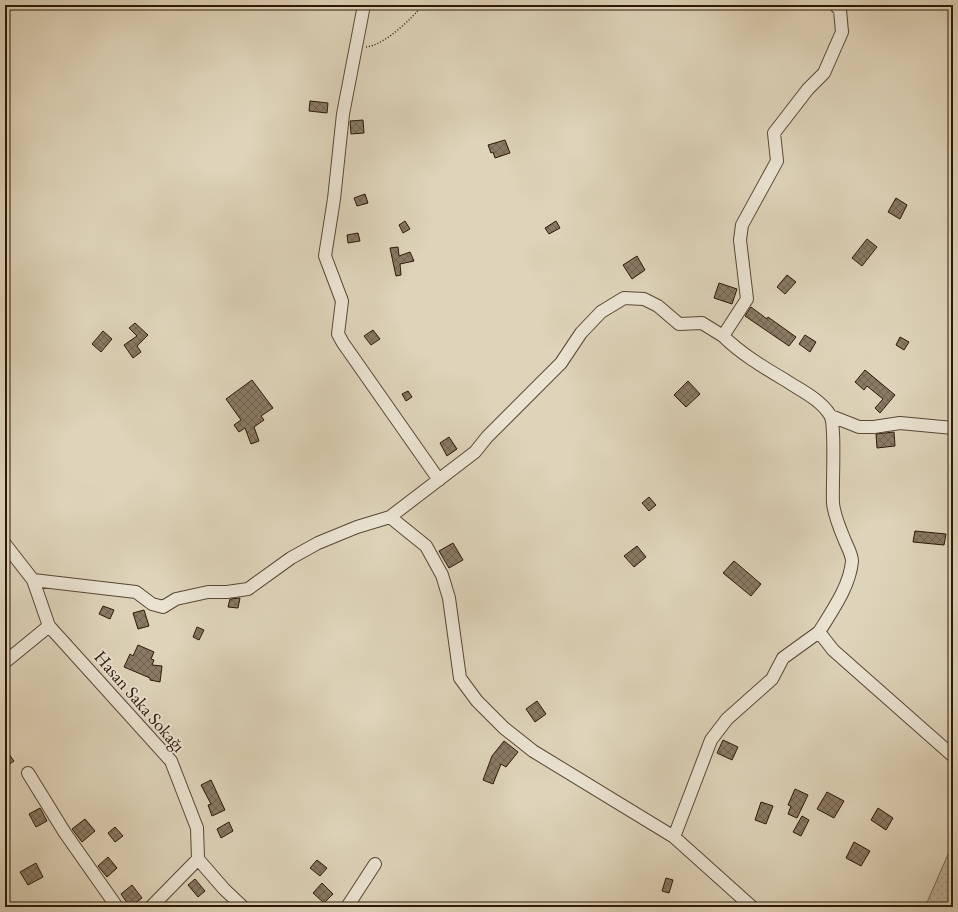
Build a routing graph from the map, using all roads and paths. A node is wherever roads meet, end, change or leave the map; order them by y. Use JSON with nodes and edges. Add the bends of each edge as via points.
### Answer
{"nodes":[{"id":1,"x":364,"y":5,"type":"edge"},
{"id":2,"x":423,"y":5,"type":"edge"},
{"id":3,"x":835,"y":5,"type":"edge"},
{"id":4,"x":356,"y":47,"type":"junction"},
{"id":5,"x":723,"y":336,"type":"junction"},
{"id":6,"x":831,"y":416,"type":"junction"},
{"id":7,"x":953,"y":428,"type":"edge"},
{"id":8,"x":439,"y":480,"type":"junction"},
{"id":9,"x":390,"y":517,"type":"junction"},
{"id":10,"x":5,"y":544,"type":"edge"},
{"id":11,"x":33,"y":580,"type":"junction"},
{"id":12,"x":49,"y":626,"type":"junction"},
{"id":13,"x":819,"y":632,"type":"junction"},
{"id":14,"x":5,"y":662,"type":"edge"},
{"id":15,"x":953,"y":756,"type":"edge"},
{"id":16,"x":28,"y":773,"type":"dead end"},
{"id":17,"x":674,"y":837,"type":"junction"},
{"id":18,"x":198,"y":860,"type":"junction"},
{"id":19,"x":375,"y":864,"type":"dead end"},
{"id":20,"x":118,"y":907,"type":"edge"},
{"id":21,"x":151,"y":907,"type":"edge"},
{"id":22,"x":243,"y":907,"type":"edge"},
{"id":23,"x":347,"y":907,"type":"edge"},
{"id":24,"x":752,"y":907,"type":"edge"}],
"edges":[{"from":1,"to":4,"type":"street"},
{"from":2,"to":4,"type":"path","via":[[400,29],[379,43],[368,47]]},
{"from":3,"to":5,"type":"street","via":[[840,10],[842,32],[824,73],[774,133],[777,161],[742,225],[740,240],[747,299]]},
{"from":4,"to":8,"type":"street","via":[[343,114],[325,256],[342,301],[338,334]]},
{"from":5,"to":6,"type":"street","via":[[767,369],[816,399]]},
{"from":5,"to":8,"type":"street","via":[[702,323],[679,324],[658,306],[644,299],[624,298],[602,312],[581,334],[561,363],[492,431],[475,452]]},
{"from":6,"to":7,"type":"street","via":[[859,427],[900,423]]},
{"from":6,"to":13,"type":"street","via":[[834,505],[852,559],[848,578],[834,609]]},
{"from":8,"to":9,"type":"street"},
{"from":9,"to":11,"type":"street","via":[[318,543],[291,558],[248,589],[208,592],[176,599],[163,607],[152,604],[136,592]]},
{"from":9,"to":17,"type":"street","via":[[426,546],[442,575],[449,598],[460,678],[477,701],[504,728],[533,751]]},
{"from":10,"to":11,"type":"street","name":"Hasan Saka Sokağı"},
{"from":11,"to":12,"type":"street","name":"Hasan Saka Sokağı"},
{"from":12,"to":14,"type":"street"},
{"from":12,"to":18,"type":"street","name":"Hasan Saka Sokağı","via":[[170,761],[197,828]]},
{"from":13,"to":15,"type":"street","via":[[833,650]]},
{"from":13,"to":17,"type":"street","via":[[783,658],[772,679],[727,718],[711,740]]},
{"from":16,"to":20,"type":"street","via":[[65,833]]},
{"from":17,"to":24,"type":"street"},
{"from":18,"to":21,"type":"street"},
{"from":18,"to":22,"type":"street"},
{"from":19,"to":23,"type":"street"}]}
